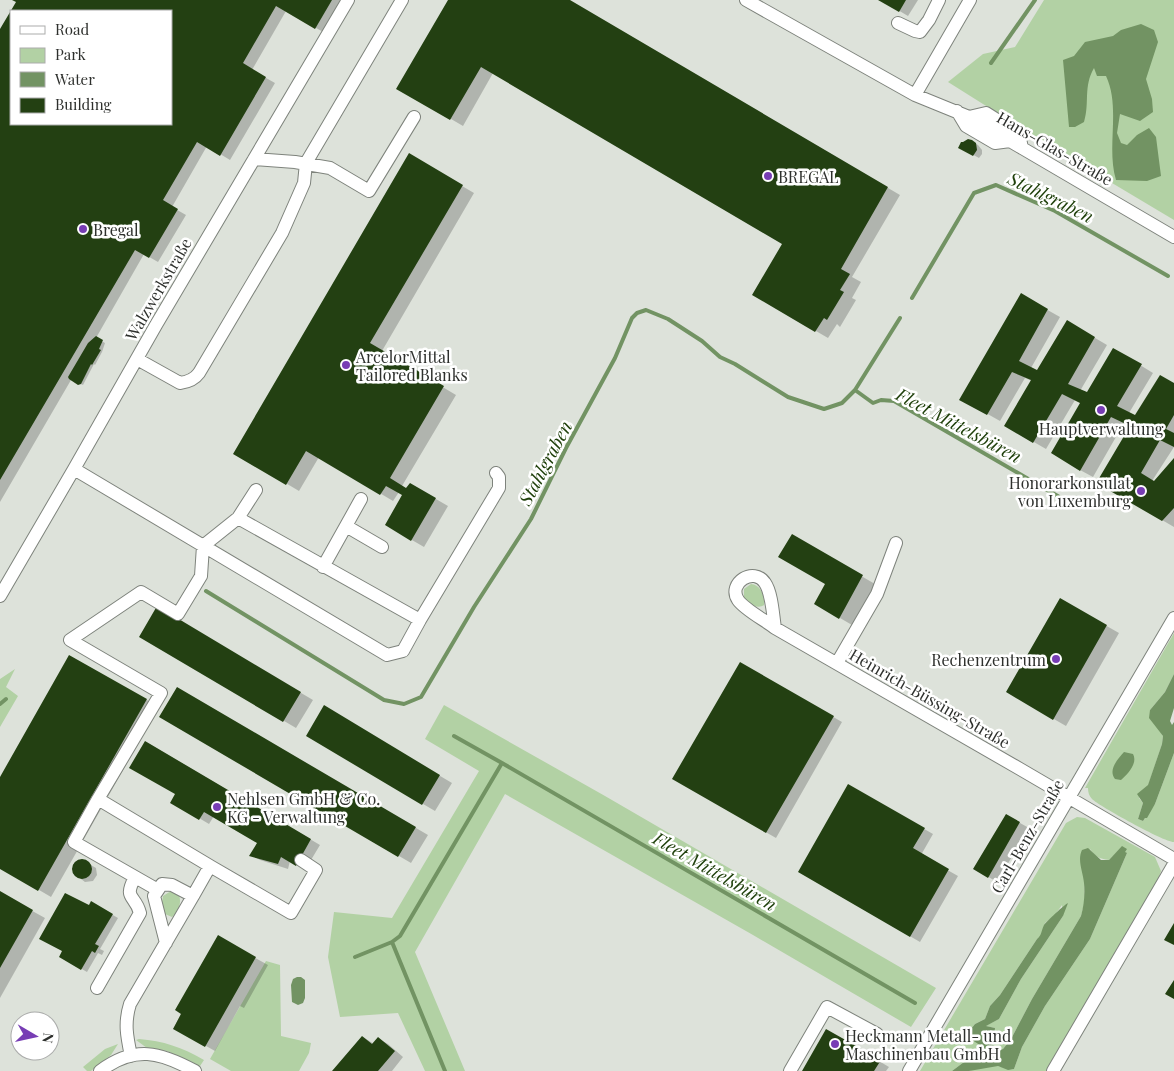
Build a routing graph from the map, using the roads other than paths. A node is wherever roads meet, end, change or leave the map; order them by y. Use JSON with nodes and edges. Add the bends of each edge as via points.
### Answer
{"nodes":[{"id":1,"x":348,"y":0,"type":"edge"},
{"id":2,"x":402,"y":0,"type":"edge"},
{"id":3,"x":746,"y":0,"type":"edge"},
{"id":4,"x":939,"y":0,"type":"edge"},
{"id":5,"x":970,"y":0,"type":"edge"},
{"id":6,"x":898,"y":23,"type":"dead end"},
{"id":7,"x":915,"y":95,"type":"junction"},
{"id":8,"x":963,"y":114,"type":"junction"},
{"id":9,"x":414,"y":117,"type":"dead end"},
{"id":10,"x":1022,"y":148,"type":"junction"},
{"id":11,"x":254,"y":159,"type":"junction"},
{"id":12,"x":306,"y":163,"type":"junction"},
{"id":13,"x":1174,"y":237,"type":"edge"},
{"id":14,"x":137,"y":359,"type":"junction"},
{"id":15,"x":74,"y":470,"type":"junction"},
{"id":16,"x":496,"y":473,"type":"dead end"},
{"id":17,"x":256,"y":490,"type":"dead end"},
{"id":18,"x":361,"y":499,"type":"dead end"},
{"id":19,"x":238,"y":518,"type":"junction"},
{"id":20,"x":346,"y":526,"type":"junction"},
{"id":21,"x":896,"y":543,"type":"dead end"},
{"id":22,"x":203,"y":546,"type":"junction"},
{"id":23,"x":382,"y":546,"type":"dead end"},
{"id":24,"x":323,"y":567,"type":"junction"},
{"id":25,"x":0,"y":596,"type":"edge"},
{"id":26,"x":1174,"y":618,"type":"edge"},
{"id":27,"x":420,"y":620,"type":"junction"},
{"id":28,"x":775,"y":628,"type":"dead end"},
{"id":29,"x":837,"y":663,"type":"junction"},
{"id":30,"x":1068,"y":797,"type":"junction"},
{"id":31,"x":98,"y":799,"type":"junction"},
{"id":32,"x":1174,"y":859,"type":"edge"},
{"id":33,"x":300,"y":860,"type":"dead end"},
{"id":34,"x":1174,"y":864,"type":"edge"},
{"id":35,"x":210,"y":866,"type":"junction"},
{"id":36,"x":135,"y":877,"type":"junction"},
{"id":37,"x":158,"y":890,"type":"junction"},
{"id":38,"x":192,"y":896,"type":"junction"},
{"id":39,"x":166,"y":943,"type":"junction"},
{"id":40,"x":97,"y":988,"type":"dead end"},
{"id":41,"x":877,"y":1034,"type":"dead end"},
{"id":42,"x":131,"y":1056,"type":"junction"},
{"id":43,"x":178,"y":1067,"type":"edge"},
{"id":44,"x":100,"y":1071,"type":"edge"},
{"id":45,"x":195,"y":1071,"type":"edge"},
{"id":46,"x":790,"y":1071,"type":"edge"},
{"id":47,"x":909,"y":1071,"type":"edge"},
{"id":48,"x":1053,"y":1071,"type":"edge"}],
"edges":[{"from":1,"to":11,"type":"street","name":"Walzwerkstraße"},
{"from":2,"to":12,"type":"street"},
{"from":3,"to":7,"type":"street","name":"Hans-Glas-Straße"},
{"from":4,"to":6,"type":"street","via":[[920,32]]},
{"from":5,"to":7,"type":"street"},
{"from":7,"to":8,"type":"street","name":"Hans-Glas-Straße"},
{"from":8,"to":10,"type":"street","name":"Hans-Glas-Straße"},
{"from":8,"to":10,"type":"street","via":[[986,113],[1019,134]]},
{"from":9,"to":12,"type":"street","via":[[369,191],[330,168]]},
{"from":10,"to":13,"type":"street","name":"Hans-Glas-Straße"},
{"from":11,"to":12,"type":"street"},
{"from":11,"to":14,"type":"street","name":"Walzwerkstraße"},
{"from":12,"to":14,"type":"street","via":[[304,183],[282,233],[195,379],[180,383]]},
{"from":14,"to":15,"type":"street","name":"Walzwerkstraße"},
{"from":15,"to":22,"type":"street"},
{"from":15,"to":25,"type":"street","name":"Walzwerkstraße"},
{"from":16,"to":27,"type":"street","via":[[499,488]]},
{"from":17,"to":19,"type":"street"},
{"from":18,"to":20,"type":"street"},
{"from":19,"to":22,"type":"street"},
{"from":19,"to":24,"type":"street"},
{"from":20,"to":23,"type":"street"},
{"from":20,"to":24,"type":"street"},
{"from":21,"to":29,"type":"street","via":[[878,594]]},
{"from":22,"to":27,"type":"street","via":[[387,655],[404,651]]},
{"from":22,"to":31,"type":"street","via":[[201,576],[178,614],[141,592],[70,640],[161,693]]},
{"from":24,"to":27,"type":"street"},
{"from":26,"to":30,"type":"street","name":"Carl-Benz-Straße"},
{"from":28,"to":29,"type":"street","name":"Heinrich-Büssing-Straße"},
{"from":29,"to":30,"type":"street","name":"Heinrich-Büssing-Straße"},
{"from":30,"to":32,"type":"street","name":"Heinrich-Büssing-Straße"},
{"from":30,"to":47,"type":"street","name":"Carl-Benz-Straße"},
{"from":31,"to":35,"type":"street"},
{"from":31,"to":36,"type":"street","via":[[74,842]]},
{"from":33,"to":35,"type":"street","via":[[316,870],[291,913]]},
{"from":34,"to":48,"type":"street"},
{"from":35,"to":38,"type":"street"},
{"from":36,"to":37,"type":"street"},
{"from":36,"to":40,"type":"street","via":[[129,891],[140,913]]},
{"from":37,"to":38,"type":"street","via":[[162,884],[172,884]]},
{"from":37,"to":39,"type":"street","via":[[154,896]]},
{"from":38,"to":39,"type":"street"},
{"from":39,"to":42,"type":"street","via":[[130,1004],[126,1018]]},
{"from":41,"to":46,"type":"street","via":[[828,1007]]},
{"from":42,"to":43,"type":"street","via":[[156,1055],[172,1059]]},
{"from":42,"to":44,"type":"street"},
{"from":43,"to":45,"type":"street"}]}
